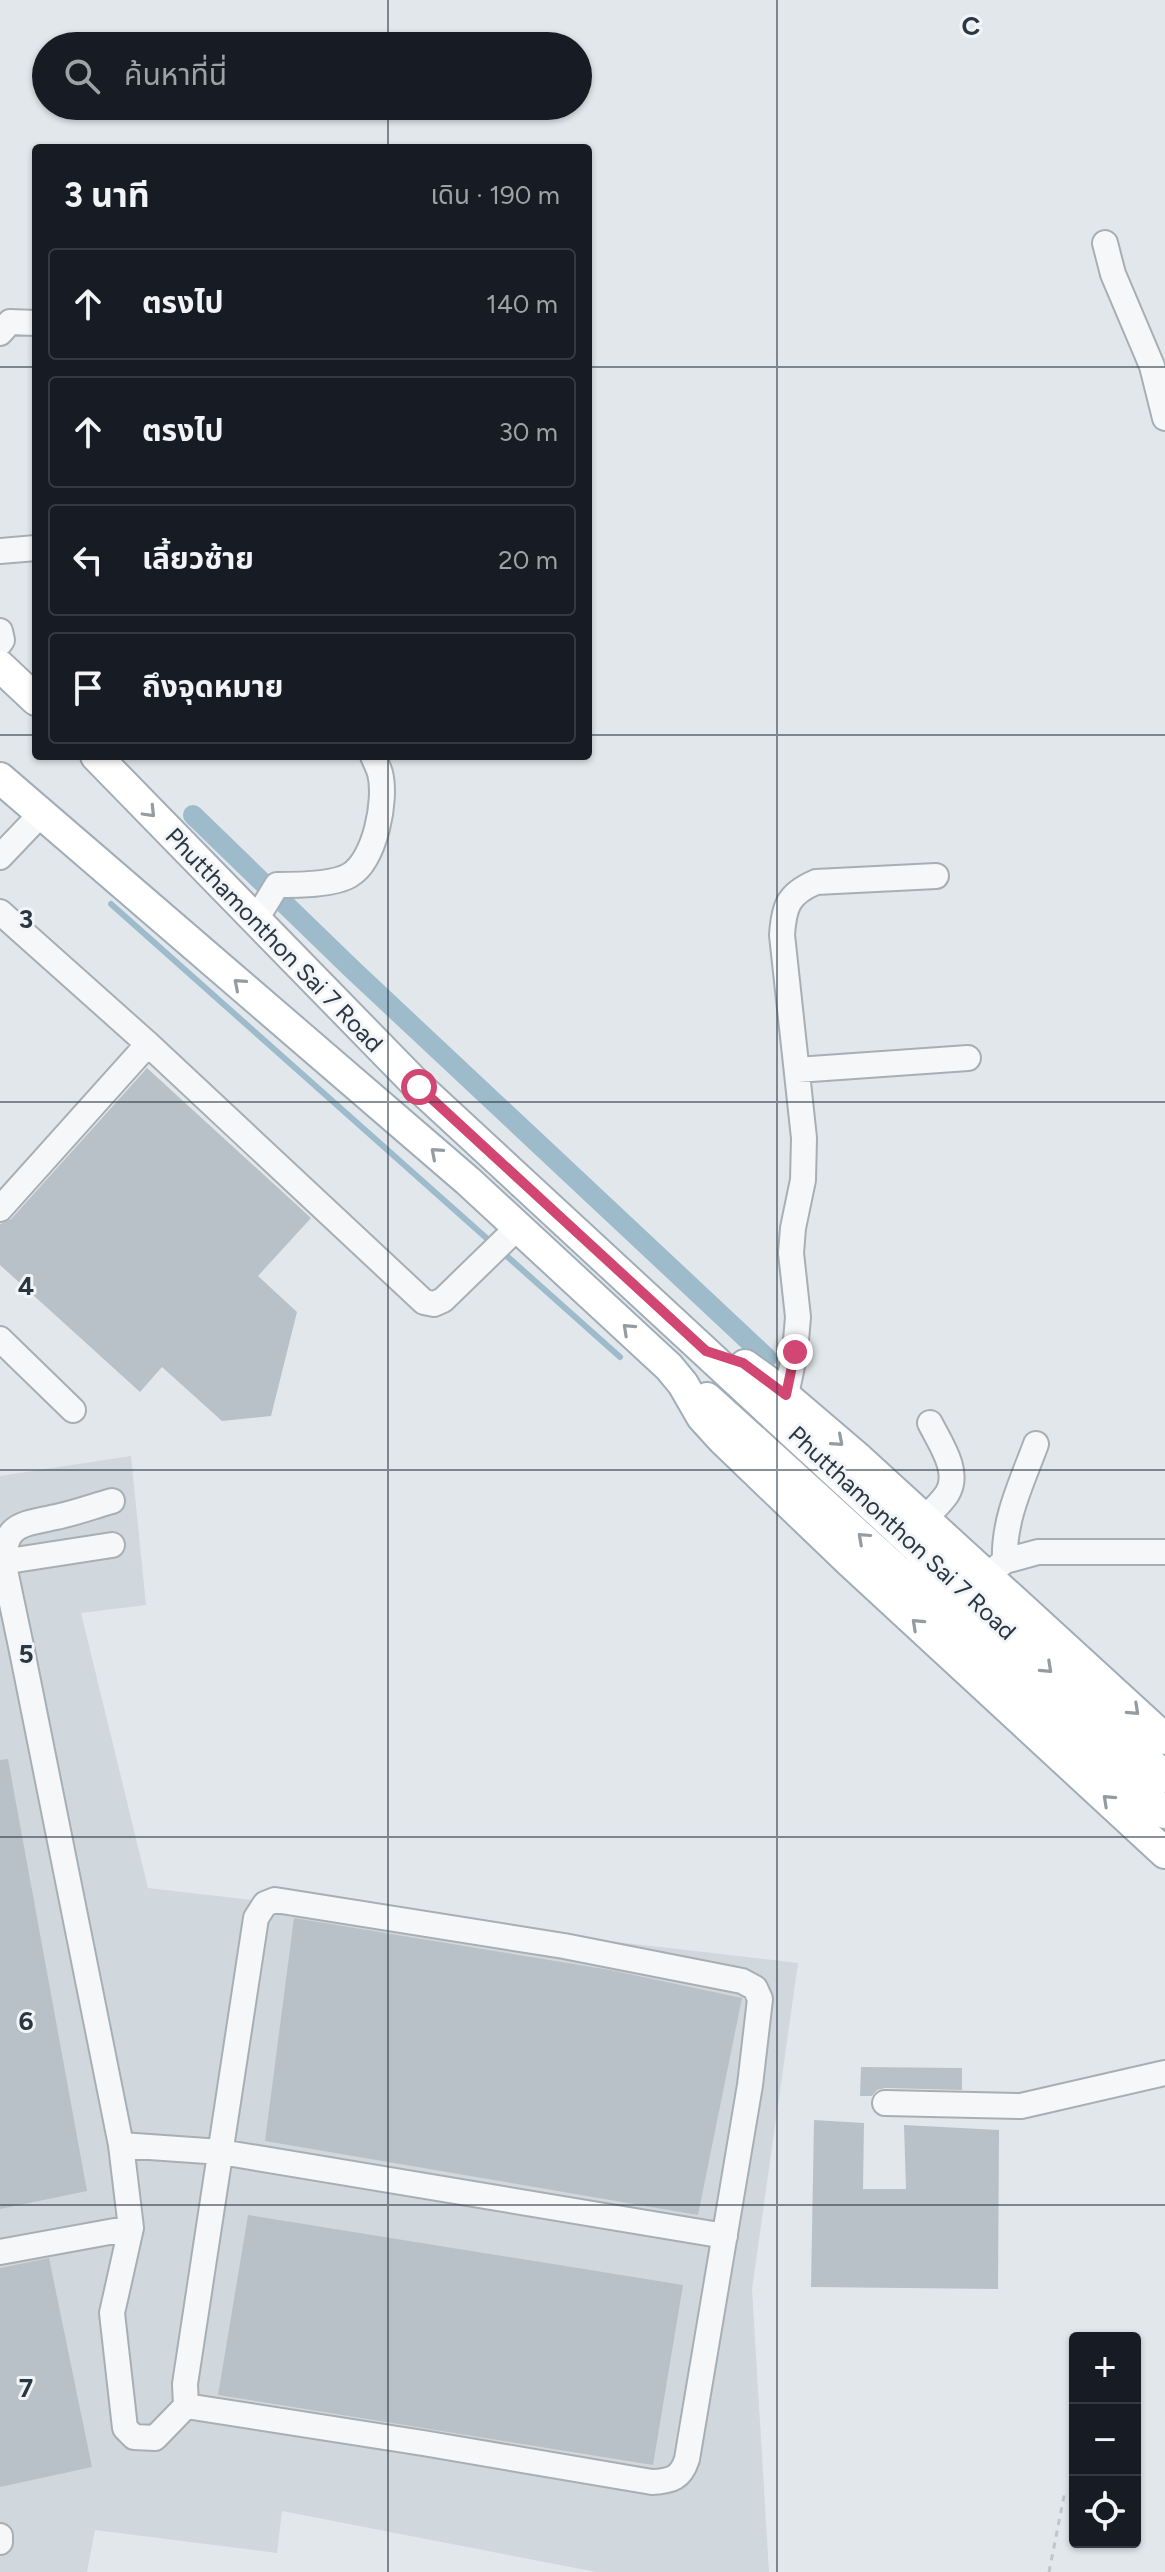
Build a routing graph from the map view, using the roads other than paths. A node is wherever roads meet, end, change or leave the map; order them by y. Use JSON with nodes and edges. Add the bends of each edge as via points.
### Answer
{"nodes":[{"id":1,"x":1105,"y":243,"type":"dead end"},
{"id":2,"x":32,"y":323,"type":"edge"},
{"id":3,"x":0,"y":333,"type":"edge"},
{"id":4,"x":1165,"y":418,"type":"edge"},
{"id":5,"x":32,"y":548,"type":"edge"},
{"id":6,"x":0,"y":551,"type":"edge"},
{"id":7,"x":0,"y":631,"type":"edge"},
{"id":8,"x":0,"y":643,"type":"edge"},
{"id":9,"x":0,"y":666,"type":"edge"},
{"id":10,"x":32,"y":696,"type":"edge"},
{"id":11,"x":100,"y":760,"type":"edge"},
{"id":12,"x":375,"y":760,"type":"edge"},
{"id":13,"x":0,"y":778,"type":"edge"},
{"id":14,"x":41,"y":814,"type":"junction"},
{"id":15,"x":0,"y":857,"type":"edge"},
{"id":16,"x":936,"y":876,"type":"dead end"},
{"id":17,"x":0,"y":912,"type":"edge"},
{"id":18,"x":255,"y":921,"type":"junction"},
{"id":19,"x":148,"y":1044,"type":"junction"},
{"id":20,"x":968,"y":1058,"type":"dead end"},
{"id":21,"x":797,"y":1070,"type":"junction"},
{"id":22,"x":0,"y":1209,"type":"edge"},
{"id":23,"x":518,"y":1227,"type":"junction"},
{"id":24,"x":0,"y":1339,"type":"edge"},
{"id":25,"x":706,"y":1351,"type":"junction"},
{"id":26,"x":683,"y":1384,"type":"junction"},
{"id":27,"x":786,"y":1395,"type":"junction"},
{"id":28,"x":73,"y":1410,"type":"dead end"},
{"id":29,"x":930,"y":1423,"type":"dead end"},
{"id":30,"x":1036,"y":1444,"type":"dead end"},
{"id":31,"x":112,"y":1501,"type":"dead end"},
{"id":32,"x":925,"y":1518,"type":"junction"},
{"id":33,"x":112,"y":1545,"type":"dead end"},
{"id":34,"x":1165,"y":1552,"type":"edge"},
{"id":35,"x":996,"y":1568,"type":"junction"},
{"id":36,"x":3,"y":1571,"type":"edge"},
{"id":37,"x":1165,"y":1739,"type":"edge"},
{"id":38,"x":1116,"y":1750,"type":"junction"},
{"id":39,"x":1165,"y":1777,"type":"edge"},
{"id":40,"x":1165,"y":1813,"type":"edge"},
{"id":41,"x":1165,"y":1853,"type":"edge"},
{"id":42,"x":1165,"y":2073,"type":"edge"},
{"id":43,"x":885,"y":2103,"type":"dead end"},
{"id":44,"x":121,"y":2145,"type":"junction"},
{"id":45,"x":221,"y":2152,"type":"junction"},
{"id":46,"x":131,"y":2228,"type":"junction"},
{"id":47,"x":725,"y":2236,"type":"junction"},
{"id":48,"x":0,"y":2252,"type":"edge"},
{"id":49,"x":186,"y":2406,"type":"junction"}],
"edges":[{"from":1,"to":4,"type":"street","via":[[1118,289],[1152,366]]},
{"from":2,"to":3,"type":"street","via":[[10,322]]},
{"from":5,"to":6,"type":"street"},
{"from":7,"to":8,"type":"street"},
{"from":9,"to":10,"type":"main road"},
{"from":11,"to":18,"type":"main road","name":"Phutthamonthon Sai 7 Road","one_way":true},
{"from":12,"to":18,"type":"street","via":[[382,793],[370,853],[362,867],[347,877],[277,885]]},
{"from":13,"to":14,"type":"main road","name":"Phutthamonthon Sai 7 Road"},
{"from":14,"to":15,"type":"street"},
{"from":23,"to":14,"type":"main road","name":"Phutthamonthon Sai 7 Road","one_way":true},
{"from":16,"to":21,"type":"street","via":[[816,882],[790,900],[782,935]]},
{"from":17,"to":19,"type":"street"},
{"from":18,"to":25,"type":"main road","name":"Phutthamonthon Sai 7 Road","via":[[419,1087]]},
{"from":19,"to":22,"type":"street"},
{"from":19,"to":23,"type":"street","via":[[424,1302],[443,1300]]},
{"from":20,"to":21,"type":"street"},
{"from":21,"to":27,"type":"street","via":[[803,1180],[792,1240],[798,1317]]},
{"from":26,"to":23,"type":"main road","name":"Phutthamonthon Sai 7 Road","one_way":true},
{"from":24,"to":28,"type":"street"},
{"from":25,"to":27,"type":"main road","via":[[743,1363]]},
{"from":25,"to":38,"type":"main road","name":"Phutthamonthon Sai 7 Road","one_way":true},
{"from":38,"to":26,"type":"main road","one_way":true,"via":[[713,1402]]},
{"from":41,"to":26,"type":"main road","one_way":true,"via":[[792,1507],[702,1417]]},
{"from":27,"to":32,"type":"main road","one_way":true},
{"from":29,"to":32,"type":"street","via":[[952,1472],[947,1494]]},
{"from":30,"to":35,"type":"street"},
{"from":31,"to":36,"type":"street","via":[[12,1528],[4,1541]]},
{"from":32,"to":35,"type":"main road"},
{"from":33,"to":36,"type":"street"},
{"from":34,"to":35,"type":"street","via":[[1038,1552]]},
{"from":35,"to":37,"type":"main road","one_way":true},
{"from":36,"to":44,"type":"street"},
{"from":38,"to":39,"type":"main road"},
{"from":38,"to":40,"type":"main road"},
{"from":42,"to":43,"type":"street","via":[[1021,2106]]},
{"from":44,"to":45,"type":"street"},
{"from":44,"to":46,"type":"street"},
{"from":45,"to":47,"type":"street"},
{"from":45,"to":47,"type":"street","via":[[256,1918],[265,1904],[275,1900],[564,1946],[742,1981],[755,1988],[760,1999],[752,2071]]},
{"from":45,"to":49,"type":"street"},
{"from":46,"to":48,"type":"street"},
{"from":46,"to":49,"type":"street","via":[[112,2313],[125,2428],[134,2437],[155,2438]]},
{"from":47,"to":49,"type":"street","via":[[687,2459],[682,2473],[671,2481]]}]}
